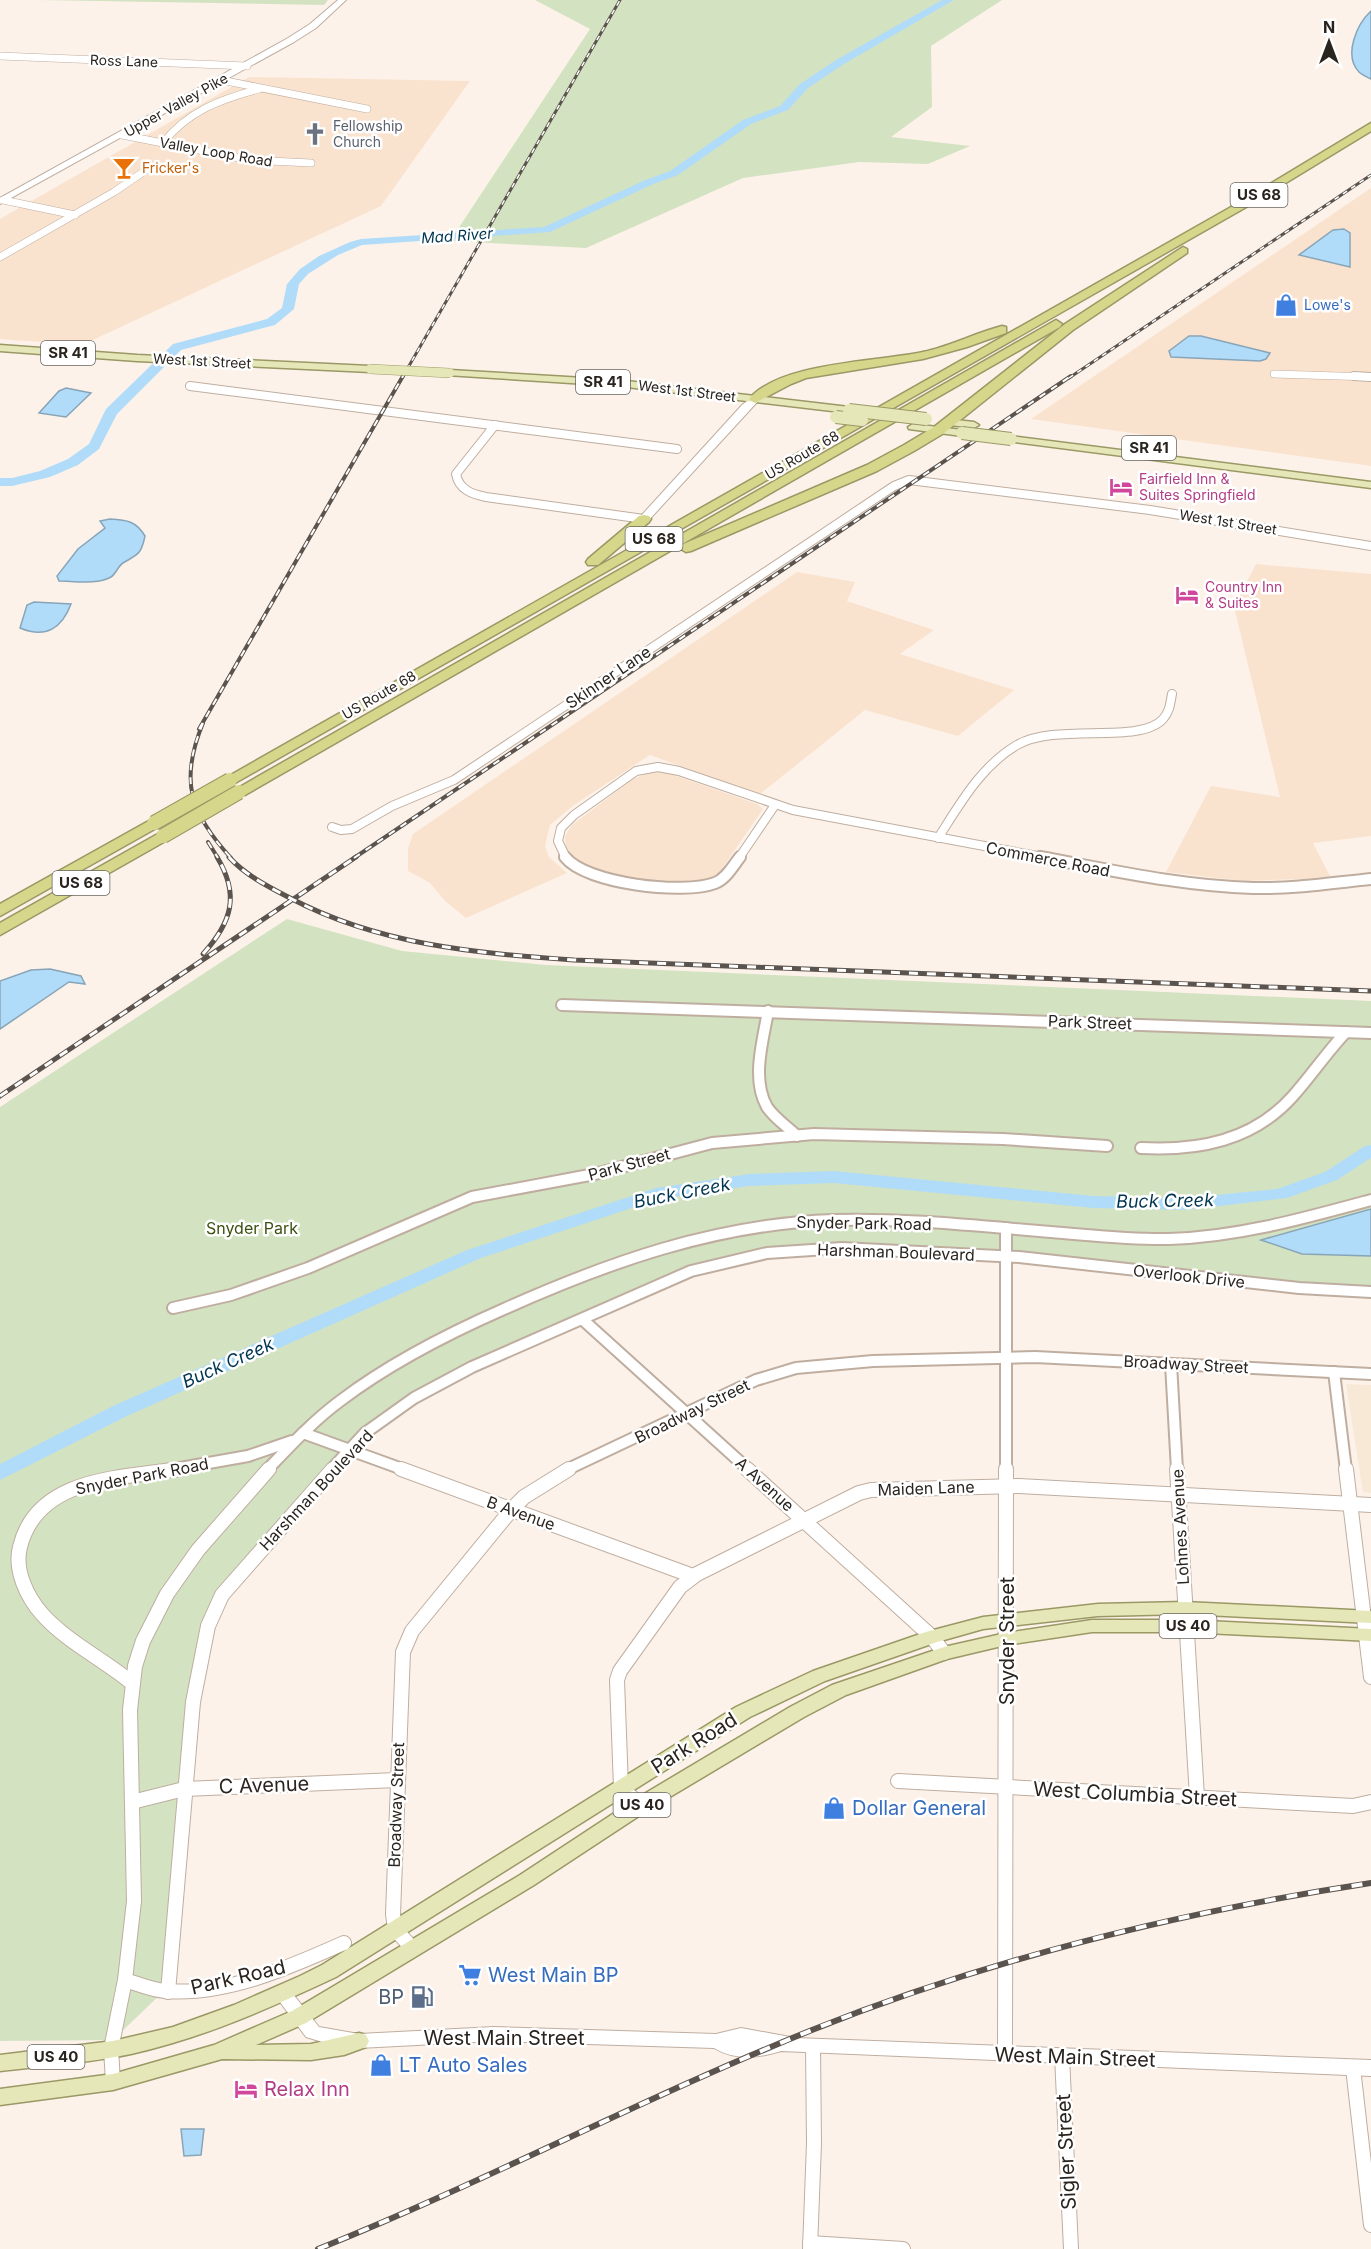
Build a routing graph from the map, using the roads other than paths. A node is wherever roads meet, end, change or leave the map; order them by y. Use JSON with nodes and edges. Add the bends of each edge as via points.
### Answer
{"nodes":[{"id":1,"x":342,"y":0,"type":"edge"},
{"id":2,"x":0,"y":56,"type":"edge"},
{"id":3,"x":247,"y":66,"type":"junction"},
{"id":4,"x":221,"y":80,"type":"junction"},
{"id":5,"x":262,"y":88,"type":"junction"},
{"id":6,"x":367,"y":109,"type":"dead end"},
{"id":7,"x":1371,"y":126,"type":"edge"},
{"id":8,"x":122,"y":135,"type":"junction"},
{"id":9,"x":1371,"y":140,"type":"edge"},
{"id":10,"x":163,"y":143,"type":"junction"},
{"id":11,"x":311,"y":163,"type":"dead end"},
{"id":12,"x":152,"y":166,"type":"dead end"},
{"id":13,"x":1,"y":201,"type":"edge"},
{"id":14,"x":75,"y":215,"type":"junction"},
{"id":15,"x":1183,"y":252,"type":"junction"},
{"id":16,"x":0,"y":258,"type":"edge"},
{"id":17,"x":1078,"y":298,"type":"junction"},
{"id":18,"x":0,"y":348,"type":"edge"},
{"id":19,"x":0,"y":356,"type":"edge"},
{"id":20,"x":134,"y":361,"type":"junction"},
{"id":21,"x":370,"y":373,"type":"junction"},
{"id":22,"x":1274,"y":374,"type":"dead end"},
{"id":23,"x":1371,"y":377,"type":"edge"},
{"id":24,"x":190,"y":386,"type":"dead end"},
{"id":25,"x":750,"y":403,"type":"junction"},
{"id":26,"x":495,"y":425,"type":"junction"},
{"id":27,"x":944,"y":426,"type":"junction"},
{"id":28,"x":677,"y":449,"type":"dead end"},
{"id":29,"x":1371,"y":476,"type":"edge"},
{"id":30,"x":1371,"y":485,"type":"edge"},
{"id":31,"x":875,"y":499,"type":"joint"},
{"id":32,"x":644,"y":519,"type":"junction"},
{"id":33,"x":1371,"y":546,"type":"edge"},
{"id":34,"x":584,"y":595,"type":"junction"},
{"id":35,"x":451,"y":654,"type":"junction"},
{"id":36,"x":1172,"y":694,"type":"dead end"},
{"id":37,"x":235,"y":786,"type":"junction"},
{"id":38,"x":775,"y":805,"type":"junction"},
{"id":39,"x":332,"y":827,"type":"dead end"},
{"id":40,"x":158,"y":830,"type":"junction"},
{"id":41,"x":938,"y":838,"type":"junction"},
{"id":42,"x":1371,"y":879,"type":"edge"},
{"id":43,"x":0,"y":910,"type":"edge"},
{"id":44,"x":0,"y":930,"type":"edge"},
{"id":45,"x":562,"y":1005,"type":"dead end"},
{"id":46,"x":768,"y":1011,"type":"junction"},
{"id":47,"x":1346,"y":1032,"type":"junction"},
{"id":48,"x":1371,"y":1033,"type":"edge"},
{"id":49,"x":797,"y":1136,"type":"junction"},
{"id":50,"x":1107,"y":1146,"type":"dead end"},
{"id":51,"x":1141,"y":1148,"type":"dead end"},
{"id":52,"x":1371,"y":1200,"type":"edge"},
{"id":53,"x":1006,"y":1228,"type":"junction"},
{"id":54,"x":1008,"y":1257,"type":"junction"},
{"id":55,"x":1371,"y":1292,"type":"edge"},
{"id":56,"x":173,"y":1308,"type":"dead end"},
{"id":57,"x":582,"y":1319,"type":"junction"},
{"id":58,"x":1007,"y":1357,"type":"junction"},
{"id":59,"x":1171,"y":1364,"type":"junction"},
{"id":60,"x":1334,"y":1372,"type":"junction"},
{"id":61,"x":1371,"y":1374,"type":"edge"},
{"id":62,"x":688,"y":1414,"type":"junction"},
{"id":63,"x":300,"y":1436,"type":"junction"},
{"id":64,"x":349,"y":1450,"type":"junction"},
{"id":65,"x":1007,"y":1486,"type":"junction"},
{"id":66,"x":1178,"y":1495,"type":"junction"},
{"id":67,"x":1349,"y":1504,"type":"junction"},
{"id":68,"x":1371,"y":1505,"type":"edge"},
{"id":69,"x":512,"y":1509,"type":"junction"},
{"id":70,"x":805,"y":1520,"type":"junction"},
{"id":71,"x":693,"y":1576,"type":"junction"},
{"id":72,"x":1186,"y":1617,"type":"junction"},
{"id":73,"x":1368,"y":1617,"type":"edge"},
{"id":74,"x":1007,"y":1620,"type":"junction"},
{"id":75,"x":1369,"y":1635,"type":"edge"},
{"id":76,"x":932,"y":1636,"type":"junction"},
{"id":77,"x":1006,"y":1639,"type":"junction"},
{"id":78,"x":944,"y":1653,"type":"junction"},
{"id":79,"x":1371,"y":1677,"type":"edge"},
{"id":80,"x":132,"y":1683,"type":"junction"},
{"id":81,"x":397,"y":1780,"type":"junction"},
{"id":82,"x":898,"y":1781,"type":"dead end"},
{"id":83,"x":1006,"y":1787,"type":"junction"},
{"id":84,"x":621,"y":1788,"type":"junction"},
{"id":85,"x":184,"y":1789,"type":"junction"},
{"id":86,"x":1197,"y":1797,"type":"junction"},
{"id":87,"x":132,"y":1802,"type":"junction"},
{"id":88,"x":1371,"y":1802,"type":"edge"},
{"id":89,"x":640,"y":1805,"type":"junction"},
{"id":90,"x":395,"y":1929,"type":"junction"},
{"id":91,"x":344,"y":1943,"type":"dead end"},
{"id":92,"x":412,"y":1948,"type":"junction"},
{"id":93,"x":124,"y":1980,"type":"junction"},
{"id":94,"x":168,"y":1992,"type":"junction"},
{"id":95,"x":283,"y":1994,"type":"junction"},
{"id":96,"x":298,"y":2017,"type":"junction"},
{"id":97,"x":359,"y":2042,"type":"junction"},
{"id":98,"x":813,"y":2046,"type":"junction"},
{"id":99,"x":111,"y":2049,"type":"junction"},
{"id":100,"x":219,"y":2052,"type":"junction"},
{"id":101,"x":1005,"y":2054,"type":"junction"},
{"id":102,"x":1062,"y":2056,"type":"junction"},
{"id":103,"x":0,"y":2063,"type":"edge"},
{"id":104,"x":1362,"y":2068,"type":"edge"},
{"id":105,"x":113,"y":2082,"type":"junction"},
{"id":106,"x":0,"y":2097,"type":"edge"},
{"id":107,"x":1371,"y":2225,"type":"edge"},
{"id":108,"x":810,"y":2246,"type":"edge"},
{"id":109,"x":903,"y":2249,"type":"edge"},
{"id":110,"x":1071,"y":2249,"type":"edge"}],
"edges":[{"from":1,"to":3,"type":"street","name":"Upper Valley Pike","via":[[304,33]]},
{"from":2,"to":3,"type":"street","name":"Ross Lane"},
{"from":3,"to":4,"type":"street","name":"Upper Valley Pike"},
{"from":4,"to":5,"type":"street"},
{"from":4,"to":8,"type":"street","name":"Upper Valley Pike"},
{"from":5,"to":6,"type":"street"},
{"from":5,"to":10,"type":"street","via":[[199,110],[177,125]]},
{"from":7,"to":17,"type":"highway","name":"US Route 68","number":"US 68"},
{"from":8,"to":10,"type":"street","name":"Valley Loop Road"},
{"from":8,"to":13,"type":"street","name":"Upper Valley Pike"},
{"from":9,"to":15,"type":"highway","name":"US Route 68","number":"US 68"},
{"from":10,"to":11,"type":"street","name":"Valley Loop Road","via":[[266,162]]},
{"from":12,"to":14,"type":"street"},
{"from":13,"to":14,"type":"street"},
{"from":14,"to":16,"type":"street"},
{"from":15,"to":27,"type":"highway","via":[[1062,332]]},
{"from":15,"to":34,"type":"highway","name":"US Route 68","number":"US 68"},
{"from":17,"to":25,"type":"highway","via":[[959,346],[791,379],[770,387]]},
{"from":17,"to":35,"type":"highway","name":"US Route 68","number":"US 68"},
{"from":18,"to":20,"type":"main road","name":"West 1st Street","number":"SR 41"},
{"from":19,"to":20,"type":"main road","name":"West 1st Street","number":"SR 41"},
{"from":20,"to":21,"type":"main road","name":"West 1st Street","number":"SR 41","via":[[224,362]]},
{"from":20,"to":21,"type":"main road","name":"West 1st Street","number":"SR 41","via":[[214,369]]},
{"from":21,"to":25,"type":"main road","name":"West 1st Street","number":"SR 41"},
{"from":22,"to":23,"type":"street"},
{"from":24,"to":26,"type":"street","name":"West 1st Street"},
{"from":25,"to":27,"type":"main road","name":"West 1st Street","number":"SR 41","bridge":true,"via":[[913,427]]},
{"from":25,"to":27,"type":"main road","name":"West 1st Street","number":"SR 41","bridge":true,"via":[[926,419]]},
{"from":25,"to":32,"type":"street"},
{"from":26,"to":28,"type":"street","name":"West 1st Street"},
{"from":26,"to":32,"type":"street","via":[[456,474],[458,483],[466,490],[486,497]]},
{"from":27,"to":29,"type":"main road","name":"West 1st Street","number":"SR 41","via":[[974,425]]},
{"from":27,"to":30,"type":"main road","name":"West 1st Street","number":"SR 41","bridge":true,"via":[[962,433]]},
{"from":27,"to":34,"type":"highway","via":[[872,468]]},
{"from":31,"to":33,"type":"street","name":"West 1st Street","via":[[900,483],[923,480],[1156,511]]},
{"from":31,"to":39,"type":"street","name":"Skinner Lane","via":[[454,780],[398,803],[352,829]]},
{"from":32,"to":35,"type":"highway","via":[[589,565]]},
{"from":34,"to":37,"type":"highway","name":"US Route 68","number":"US 68"},
{"from":35,"to":37,"type":"highway","name":"US Route 68","number":"US 68"},
{"from":36,"to":41,"type":"street","via":[[1165,719],[1144,730],[1053,734],[1027,740],[1008,751],[975,783]]},
{"from":37,"to":40,"type":"highway","number":"US 68","bridge":true},
{"from":38,"to":38,"type":"street","name":"Commerce Road","via":[[667,768],[642,769],[566,822],[558,835],[560,848],[576,867],[603,878],[673,886],[713,885],[731,868]]},
{"from":38,"to":41,"type":"street","name":"Commerce Road"},
{"from":40,"to":43,"type":"highway","number":"US 68"},
{"from":40,"to":44,"type":"highway","number":"US 68"},
{"from":41,"to":42,"type":"street","name":"Commerce Road","via":[[1208,886],[1296,887]]},
{"from":45,"to":46,"type":"street","name":"Park Street"},
{"from":46,"to":47,"type":"street","name":"Park Street"},
{"from":46,"to":49,"type":"street","via":[[760,1087],[769,1109]]},
{"from":47,"to":48,"type":"street"},
{"from":47,"to":51,"type":"street","via":[[1331,1045],[1279,1111],[1253,1130],[1204,1146]]},
{"from":49,"to":50,"type":"street","name":"Park Street","via":[[954,1137]]},
{"from":49,"to":56,"type":"street","name":"Park Street","via":[[691,1147],[595,1174],[472,1197],[297,1272],[231,1295]]},
{"from":52,"to":53,"type":"street","name":"Snyder Park Road","via":[[1238,1232],[1184,1239]]},
{"from":53,"to":54,"type":"street","name":"Snyder Street"},
{"from":53,"to":63,"type":"street","name":"Snyder Park Road","via":[[831,1220],[744,1227],[678,1242],[563,1284],[457,1331],[357,1389]]},
{"from":54,"to":55,"type":"street","name":"Overlook Drive"},
{"from":54,"to":57,"type":"street","name":"Harshman Boulevard","via":[[842,1248],[767,1253],[691,1271]]},
{"from":54,"to":58,"type":"street","name":"Snyder Street"},
{"from":57,"to":62,"type":"street","name":"A Avenue"},
{"from":57,"to":64,"type":"street","name":"Harshman Boulevard","via":[[437,1385],[380,1421]]},
{"from":58,"to":59,"type":"street","name":"Broadway Street"},
{"from":58,"to":62,"type":"street","name":"Broadway Street","via":[[796,1368],[756,1380]]},
{"from":58,"to":65,"type":"street","name":"Snyder Street"},
{"from":59,"to":60,"type":"street","name":"Broadway Street"},
{"from":59,"to":66,"type":"street","name":"Lohnes Avenue"},
{"from":60,"to":61,"type":"street","name":"Broadway Street"},
{"from":60,"to":67,"type":"street"},
{"from":62,"to":69,"type":"street","name":"Broadway Street","via":[[558,1474]]},
{"from":62,"to":70,"type":"street","name":"A Avenue"},
{"from":63,"to":64,"type":"street","name":"B Avenue"},
{"from":63,"to":80,"type":"street","name":"Snyder Park Road","via":[[225,1520],[168,1594],[141,1646]]},
{"from":63,"to":80,"type":"street","name":"Snyder Park Road","via":[[272,1449],[213,1463],[83,1485],[49,1501],[29,1520],[19,1557],[24,1586],[32,1600],[58,1629]]},
{"from":64,"to":69,"type":"street","name":"B Avenue"},
{"from":64,"to":85,"type":"street","name":"Harshman Boulevard","via":[[262,1547],[215,1609],[198,1667]]},
{"from":65,"to":66,"type":"street","name":"Maiden Lane"},
{"from":65,"to":70,"type":"street","name":"Maiden Lane","via":[[871,1490]]},
{"from":65,"to":74,"type":"street","name":"Snyder Street"},
{"from":66,"to":67,"type":"street","name":"Maiden Lane"},
{"from":66,"to":72,"type":"street","name":"Lohnes Avenue"},
{"from":67,"to":68,"type":"street","name":"Maiden Lane"},
{"from":67,"to":73,"type":"street"},
{"from":69,"to":71,"type":"street","name":"B Avenue"},
{"from":69,"to":81,"type":"street","name":"Broadway Street","via":[[407,1640],[401,1667]]},
{"from":70,"to":71,"type":"street","name":"Maiden Lane"},
{"from":70,"to":76,"type":"street","name":"A Avenue"},
{"from":71,"to":84,"type":"street","name":"Maiden Lane","via":[[680,1587],[620,1671],[617,1680]]},
{"from":72,"to":73,"type":"main road","number":"US 40"},
{"from":72,"to":74,"type":"main road","number":"US 40","via":[[1098,1610]]},
{"from":72,"to":75,"type":"main road","number":"US 40"},
{"from":72,"to":77,"type":"main road","number":"US 40"},
{"from":72,"to":86,"type":"street","name":"Lohnes Avenue"},
{"from":73,"to":75,"type":"street"},
{"from":74,"to":76,"type":"main road","name":"Park Road","number":"US 40"},
{"from":74,"to":77,"type":"street","name":"Snyder Street"},
{"from":75,"to":79,"type":"street"},
{"from":76,"to":78,"type":"street","name":"A Avenue"},
{"from":76,"to":84,"type":"main road","name":"Park Road","number":"US 40","via":[[819,1676],[742,1712]]},
{"from":77,"to":78,"type":"main road","name":"Park Road","number":"US 40"},
{"from":77,"to":83,"type":"street","name":"Snyder Street"},
{"from":78,"to":89,"type":"main road","name":"Park Road","number":"US 40","via":[[839,1690]]},
{"from":80,"to":87,"type":"street","name":"Snyder Park Road"},
{"from":81,"to":85,"type":"street","name":"C Avenue"},
{"from":81,"to":90,"type":"street","name":"Broadway Street"},
{"from":82,"to":83,"type":"street","name":"West Columbia Street"},
{"from":83,"to":86,"type":"street","name":"West Columbia Street"},
{"from":83,"to":101,"type":"street","name":"Snyder Street"},
{"from":84,"to":89,"type":"street"},
{"from":84,"to":90,"type":"main road","name":"Park Road","number":"US 40"},
{"from":85,"to":87,"type":"street","name":"C Avenue"},
{"from":85,"to":94,"type":"street","name":"Harshman Boulevard"},
{"from":86,"to":88,"type":"street","name":"West Columbia Street","via":[[1353,1806]]},
{"from":87,"to":93,"type":"street","name":"Snyder Park Road","via":[[134,1901]]},
{"from":89,"to":92,"type":"main road","name":"Park Road","number":"US 40","via":[[527,1880]]},
{"from":90,"to":92,"type":"street"},
{"from":90,"to":95,"type":"main road","name":"Park Road","number":"US 40","via":[[329,1971]]},
{"from":91,"to":94,"type":"street","name":"Park Road","via":[[263,1974],[222,1985]]},
{"from":92,"to":96,"type":"main road","name":"Park Road","number":"US 40"},
{"from":93,"to":94,"type":"street","name":"Park Road"},
{"from":93,"to":99,"type":"street"},
{"from":95,"to":96,"type":"street","name":"West Main Street"},
{"from":95,"to":99,"type":"main road","number":"US 40","via":[[218,2021],[150,2042]]},
{"from":96,"to":97,"type":"street","name":"West Main Street","via":[[313,2032]]},
{"from":96,"to":100,"type":"main road","number":"US 40"},
{"from":97,"to":98,"type":"street","name":"West Main Street","via":[[494,2034],[717,2042],[729,2050],[760,2051],[780,2044]]},
{"from":97,"to":100,"type":"main road","via":[[342,2048],[280,2053]]},
{"from":98,"to":101,"type":"street","name":"West Main Street"},
{"from":98,"to":108,"type":"street"},
{"from":99,"to":103,"type":"main road","number":"US 40"},
{"from":99,"to":105,"type":"street"},
{"from":100,"to":105,"type":"main road","number":"US 40"},
{"from":101,"to":102,"type":"street","name":"West Main Street"},
{"from":102,"to":104,"type":"street","name":"West Main Street"},
{"from":102,"to":110,"type":"street","name":"Sigler Street"},
{"from":104,"to":107,"type":"street"},
{"from":105,"to":106,"type":"main road","number":"US 40"},
{"from":108,"to":109,"type":"street"}]}
